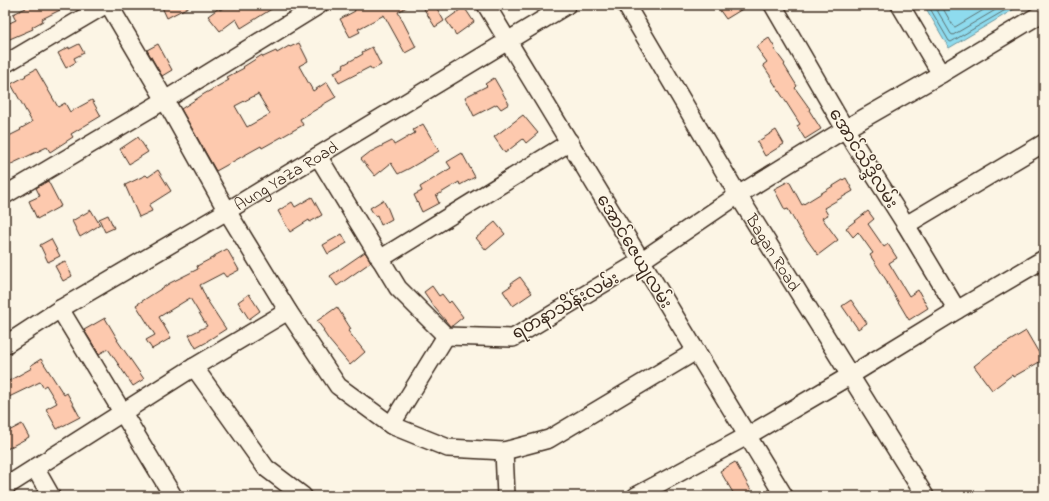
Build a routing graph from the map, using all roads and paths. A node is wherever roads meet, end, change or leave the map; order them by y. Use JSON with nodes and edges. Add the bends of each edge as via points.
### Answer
{"nodes":[{"id":1,"x":105,"y":5,"type":"edge"},
{"id":2,"x":109,"y":5,"type":"edge"},
{"id":3,"x":319,"y":5,"type":"edge"},
{"id":4,"x":486,"y":5,"type":"edge"},
{"id":5,"x":567,"y":5,"type":"edge"},
{"id":6,"x":626,"y":5,"type":"edge"},
{"id":7,"x":900,"y":5,"type":"edge"},
{"id":8,"x":778,"y":7,"type":"edge"},
{"id":9,"x":1044,"y":12,"type":"edge"},
{"id":10,"x":508,"y":41,"type":"junction"},
{"id":11,"x":5,"y":64,"type":"edge"},
{"id":12,"x":941,"y":74,"type":"junction"},
{"id":13,"x":165,"y":100,"type":"junction"},
{"id":14,"x":845,"y":129,"type":"junction"},
{"id":15,"x":570,"y":142,"type":"junction"},
{"id":16,"x":1044,"y":143,"type":"edge"},
{"id":17,"x":318,"y":156,"type":"junction"},
{"id":18,"x":5,"y":194,"type":"edge"},
{"id":19,"x":738,"y":195,"type":"junction"},
{"id":20,"x":227,"y":211,"type":"junction"},
{"id":21,"x":906,"y":225,"type":"junction"},
{"id":22,"x":380,"y":259,"type":"junction"},
{"id":23,"x":1044,"y":260,"type":"edge"},
{"id":24,"x":641,"y":261,"type":"junction"},
{"id":25,"x":60,"y":310,"type":"junction"},
{"id":26,"x":957,"y":310,"type":"junction"},
{"id":27,"x":288,"y":311,"type":"junction"},
{"id":28,"x":446,"y":336,"type":"junction"},
{"id":29,"x":5,"y":346,"type":"edge"},
{"id":30,"x":696,"y":351,"type":"junction"},
{"id":31,"x":194,"y":367,"type":"junction"},
{"id":32,"x":851,"y":375,"type":"junction"},
{"id":33,"x":122,"y":413,"type":"junction"},
{"id":34,"x":391,"y":425,"type":"junction"},
{"id":35,"x":747,"y":436,"type":"junction"},
{"id":36,"x":504,"y":451,"type":"junction"},
{"id":37,"x":35,"y":468,"type":"junction"},
{"id":38,"x":5,"y":487,"type":"edge"},
{"id":39,"x":52,"y":496,"type":"edge"},
{"id":40,"x":173,"y":496,"type":"edge"},
{"id":41,"x":303,"y":496,"type":"edge"},
{"id":42,"x":506,"y":496,"type":"edge"},
{"id":43,"x":636,"y":496,"type":"edge"},
{"id":44,"x":784,"y":496,"type":"edge"},
{"id":45,"x":925,"y":496,"type":"edge"}],
"edges":[{"from":1,"to":11,"type":"street"},
{"from":2,"to":13,"type":"street"},
{"from":3,"to":13,"type":"street"},
{"from":4,"to":10,"type":"street","name":"အောင်ဇေယျလမ်း"},
{"from":5,"to":10,"type":"street","name":"Aung YaZa Road"},
{"from":6,"to":19,"type":"street","name":"Bagan Road"},
{"from":7,"to":12,"type":"street"},
{"from":8,"to":14,"type":"street","name":"အောင်သိဒ္ဒိလမ်း"},
{"from":9,"to":12,"type":"street","name":"ရတနာသိန်းလမ်း"},
{"from":10,"to":15,"type":"street","name":"အောင်ဇေယျလမ်း"},
{"from":10,"to":17,"type":"street","name":"Aung YaZa Road"},
{"from":12,"to":14,"type":"street","name":"ရတနာသိန်းလမ်း"},
{"from":13,"to":18,"type":"street"},
{"from":13,"to":20,"type":"street"},
{"from":14,"to":19,"type":"street","name":"ရတနာသိန်းလမ်း"},
{"from":14,"to":21,"type":"street","name":"အောင်သိဒ္ဒိလမ်း"},
{"from":15,"to":22,"type":"street"},
{"from":15,"to":24,"type":"street","name":"အောင်ဇေယျလမ်း"},
{"from":16,"to":21,"type":"street"},
{"from":17,"to":20,"type":"street","name":"Aung YaZa Road"},
{"from":17,"to":22,"type":"street"},
{"from":19,"to":24,"type":"street","name":"ရတနာသိန်းလမ်း"},
{"from":19,"to":32,"type":"street","name":"Bagan Road"},
{"from":20,"to":25,"type":"street","name":"Aung YaZa Road"},
{"from":20,"to":27,"type":"street"},
{"from":21,"to":26,"type":"street","name":"အောင်သိဒ္ဒိလမ်း"},
{"from":22,"to":28,"type":"street","via":[[398,288]]},
{"from":23,"to":26,"type":"street"},
{"from":24,"to":28,"type":"street","name":"ရတနာသိန်းလမ်း","via":[[513,338]]},
{"from":24,"to":30,"type":"street","name":"အောင်ဇေယျလမ်း"},
{"from":25,"to":29,"type":"street","name":"Aung YaZa Road"},
{"from":25,"to":33,"type":"street"},
{"from":26,"to":32,"type":"street"},
{"from":27,"to":31,"type":"street"},
{"from":27,"to":34,"type":"street","via":[[338,386]]},
{"from":28,"to":34,"type":"street"},
{"from":30,"to":35,"type":"street","name":"အောင်ဇေယျလမ်း"},
{"from":30,"to":36,"type":"street","via":[[549,439]]},
{"from":31,"to":33,"type":"street"},
{"from":31,"to":41,"type":"street","via":[[266,468]]},
{"from":32,"to":35,"type":"street"},
{"from":32,"to":45,"type":"street","name":"Bagan Road"},
{"from":33,"to":37,"type":"street"},
{"from":33,"to":40,"type":"street"},
{"from":34,"to":36,"type":"street","via":[[448,448]]},
{"from":35,"to":43,"type":"street"},
{"from":35,"to":44,"type":"street","name":"အောင်ဇေယျလမ်း"},
{"from":36,"to":42,"type":"street"},
{"from":37,"to":38,"type":"street"},
{"from":37,"to":39,"type":"street"}]}
